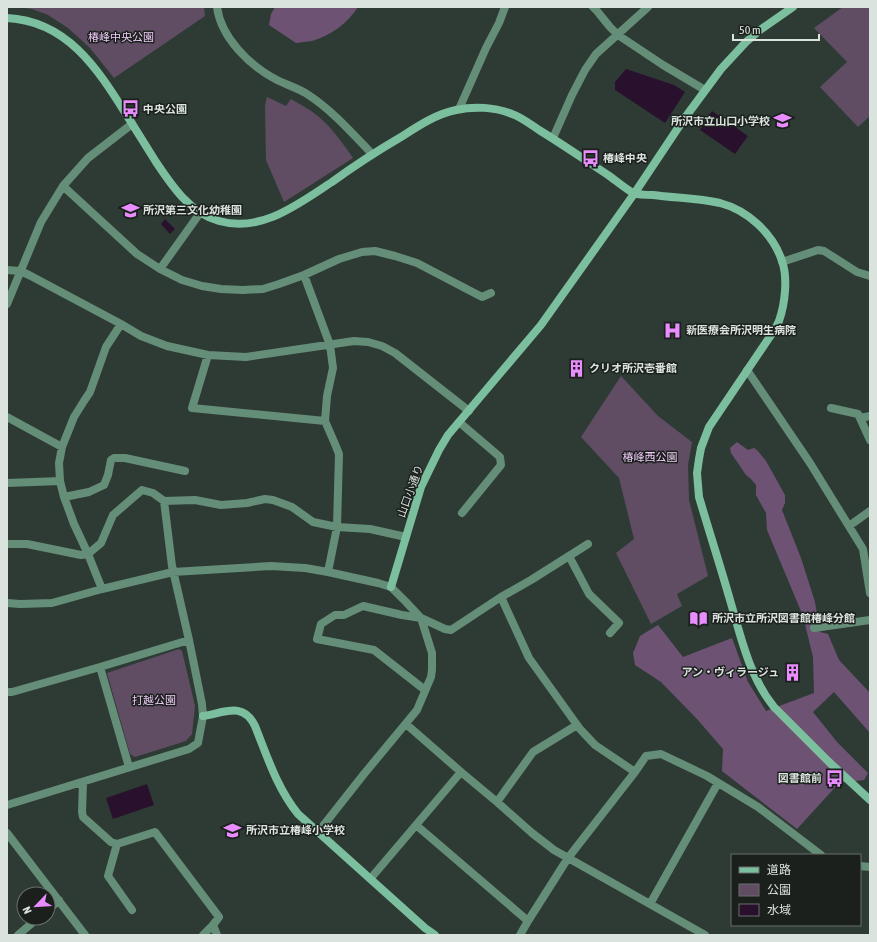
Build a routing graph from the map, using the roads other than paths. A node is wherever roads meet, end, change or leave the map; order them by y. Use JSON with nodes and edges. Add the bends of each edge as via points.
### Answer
{"nodes":[{"id":1,"x":217,"y":7,"type":"edge"},
{"id":2,"x":505,"y":7,"type":"edge"},
{"id":3,"x":593,"y":7,"type":"edge"},
{"id":4,"x":648,"y":7,"type":"edge"},
{"id":5,"x":792,"y":7,"type":"edge"},
{"id":6,"x":7,"y":18,"type":"edge"},
{"id":7,"x":618,"y":35,"type":"junction"},
{"id":8,"x":705,"y":90,"type":"junction"},
{"id":9,"x":459,"y":109,"type":"junction"},
{"id":10,"x":132,"y":124,"type":"junction"},
{"id":11,"x":553,"y":138,"type":"junction"},
{"id":12,"x":372,"y":154,"type":"junction"},
{"id":13,"x":63,"y":186,"type":"junction"},
{"id":14,"x":634,"y":194,"type":"junction"},
{"id":15,"x":200,"y":213,"type":"junction"},
{"id":16,"x":782,"y":262,"type":"junction"},
{"id":17,"x":160,"y":268,"type":"junction"},
{"id":18,"x":7,"y":270,"type":"edge"},
{"id":19,"x":20,"y":271,"type":"junction"},
{"id":20,"x":304,"y":275,"type":"junction"},
{"id":21,"x":870,"y":276,"type":"edge"},
{"id":22,"x":491,"y":293,"type":"dead end"},
{"id":23,"x":7,"y":304,"type":"edge"},
{"id":24,"x":121,"y":324,"type":"junction"},
{"id":25,"x":330,"y":345,"type":"junction"},
{"id":26,"x":208,"y":355,"type":"junction"},
{"id":27,"x":748,"y":370,"type":"junction"},
{"id":28,"x":831,"y":408,"type":"dead end"},
{"id":29,"x":469,"y":411,"type":"junction"},
{"id":30,"x":870,"y":416,"type":"edge"},
{"id":31,"x":7,"y":417,"type":"edge"},
{"id":32,"x":860,"y":418,"type":"junction"},
{"id":33,"x":325,"y":421,"type":"junction"},
{"id":34,"x":459,"y":422,"type":"junction"},
{"id":35,"x":870,"y":440,"type":"edge"},
{"id":36,"x":62,"y":447,"type":"junction"},
{"id":37,"x":185,"y":471,"type":"dead end"},
{"id":38,"x":60,"y":481,"type":"junction"},
{"id":39,"x":7,"y":483,"type":"edge"},
{"id":40,"x":64,"y":497,"type":"junction"},
{"id":41,"x":164,"y":502,"type":"junction"},
{"id":42,"x":870,"y":511,"type":"edge"},
{"id":43,"x":462,"y":513,"type":"dead end"},
{"id":44,"x":849,"y":526,"type":"junction"},
{"id":45,"x":337,"y":527,"type":"junction"},
{"id":46,"x":406,"y":537,"type":"junction"},
{"id":47,"x":7,"y":544,"type":"edge"},
{"id":48,"x":588,"y":544,"type":"dead end"},
{"id":49,"x":88,"y":554,"type":"junction"},
{"id":50,"x":569,"y":556,"type":"junction"},
{"id":51,"x":173,"y":572,"type":"junction"},
{"id":52,"x":328,"y":572,"type":"junction"},
{"id":53,"x":391,"y":587,"type":"junction"},
{"id":54,"x":102,"y":589,"type":"junction"},
{"id":55,"x":870,"y":593,"type":"edge"},
{"id":56,"x":501,"y":597,"type":"junction"},
{"id":57,"x":7,"y":603,"type":"edge"},
{"id":58,"x":421,"y":618,"type":"junction"},
{"id":59,"x":870,"y":620,"type":"edge"},
{"id":60,"x":814,"y":628,"type":"dead end"},
{"id":61,"x":610,"y":634,"type":"dead end"},
{"id":62,"x":189,"y":640,"type":"junction"},
{"id":63,"x":100,"y":667,"type":"junction"},
{"id":64,"x":425,"y":690,"type":"junction"},
{"id":65,"x":7,"y":692,"type":"edge"},
{"id":66,"x":203,"y":716,"type":"junction"},
{"id":67,"x":406,"y":724,"type":"junction"},
{"id":68,"x":577,"y":725,"type":"junction"},
{"id":69,"x":130,"y":767,"type":"junction"},
{"id":70,"x":461,"y":772,"type":"junction"},
{"id":71,"x":634,"y":772,"type":"junction"},
{"id":72,"x":83,"y":782,"type":"junction"},
{"id":73,"x":718,"y":783,"type":"junction"},
{"id":74,"x":870,"y":800,"type":"edge"},
{"id":75,"x":497,"y":802,"type":"junction"},
{"id":76,"x":7,"y":805,"type":"edge"},
{"id":77,"x":416,"y":826,"type":"junction"},
{"id":78,"x":319,"y":831,"type":"junction"},
{"id":79,"x":7,"y":833,"type":"edge"},
{"id":80,"x":117,"y":844,"type":"junction"},
{"id":81,"x":820,"y":854,"type":"edge"},
{"id":82,"x":568,"y":858,"type":"junction"},
{"id":83,"x":371,"y":878,"type":"junction"},
{"id":84,"x":59,"y":900,"type":"junction"},
{"id":85,"x":56,"y":903,"type":"edge"},
{"id":86,"x":650,"y":904,"type":"junction"},
{"id":87,"x":132,"y":910,"type":"dead end"},
{"id":88,"x":528,"y":921,"type":"junction"},
{"id":89,"x":213,"y":925,"type":"junction"},
{"id":90,"x":29,"y":926,"type":"edge"},
{"id":91,"x":424,"y":931,"type":"edge"},
{"id":92,"x":18,"y":935,"type":"edge"},
{"id":93,"x":85,"y":935,"type":"edge"},
{"id":94,"x":203,"y":935,"type":"edge"},
{"id":95,"x":217,"y":935,"type":"edge"},
{"id":96,"x":435,"y":935,"type":"edge"},
{"id":97,"x":520,"y":935,"type":"edge"},
{"id":98,"x":705,"y":935,"type":"edge"}],
"edges":[{"from":1,"to":12,"type":"street","via":[[225,31],[252,64],[307,94],[332,113]]},
{"from":2,"to":9,"type":"street"},
{"from":3,"to":7,"type":"street"},
{"from":4,"to":7,"type":"street"},
{"from":5,"to":8,"type":"street","name":"山口小通り","via":[[746,42]]},
{"from":6,"to":10,"type":"street","via":[[44,27],[75,46],[108,85]]},
{"from":7,"to":8,"type":"street"},
{"from":7,"to":11,"type":"street","via":[[596,54],[585,70]]},
{"from":8,"to":14,"type":"street","name":"山口小通り"},
{"from":9,"to":11,"type":"street","via":[[497,109],[514,114]]},
{"from":9,"to":12,"type":"street","via":[[432,119]]},
{"from":10,"to":13,"type":"street","via":[[88,158]]},
{"from":10,"to":15,"type":"street","via":[[180,196]]},
{"from":11,"to":14,"type":"street"},
{"from":12,"to":15,"type":"street","via":[[296,206],[262,221],[232,223]]},
{"from":13,"to":17,"type":"street","via":[[137,254]]},
{"from":13,"to":19,"type":"street","via":[[41,222]]},
{"from":14,"to":16,"type":"street","via":[[710,201],[735,208],[766,232]]},
{"from":14,"to":29,"type":"street","name":"山口小通り","via":[[541,325]]},
{"from":15,"to":17,"type":"street"},
{"from":16,"to":21,"type":"street","via":[[818,250],[824,251],[857,272]]},
{"from":16,"to":27,"type":"street","via":[[785,285],[783,308],[778,323]]},
{"from":17,"to":20,"type":"street","via":[[182,280],[221,289],[263,289]]},
{"from":18,"to":19,"type":"street"},
{"from":19,"to":23,"type":"street"},
{"from":19,"to":24,"type":"street"},
{"from":20,"to":22,"type":"street","via":[[339,259],[375,251],[417,263],[482,297]]},
{"from":20,"to":25,"type":"street"},
{"from":24,"to":26,"type":"street","via":[[141,336],[167,346]]},
{"from":24,"to":36,"type":"street","via":[[106,346],[90,392],[74,417]]},
{"from":25,"to":26,"type":"street","via":[[246,356]]},
{"from":25,"to":29,"type":"street","via":[[354,341],[382,346],[396,353]]},
{"from":25,"to":33,"type":"street","via":[[333,368]]},
{"from":26,"to":33,"type":"street","via":[[192,408]]},
{"from":27,"to":44,"type":"street"},
{"from":27,"to":74,"type":"street","via":[[709,427],[701,448],[697,473],[699,497],[752,672],[766,698]]},
{"from":28,"to":32,"type":"street","via":[[858,414]]},
{"from":29,"to":34,"type":"street","name":"山口小通り"},
{"from":30,"to":32,"type":"street"},
{"from":31,"to":36,"type":"street"},
{"from":32,"to":35,"type":"street"},
{"from":33,"to":45,"type":"street","via":[[338,454]]},
{"from":34,"to":43,"type":"street","via":[[500,457],[501,465]]},
{"from":34,"to":46,"type":"street","name":"山口小通り","via":[[448,435],[425,477]]},
{"from":36,"to":38,"type":"street","via":[[59,463]]},
{"from":37,"to":40,"type":"street","via":[[114,458],[111,460],[104,485],[89,492]]},
{"from":38,"to":39,"type":"street"},
{"from":38,"to":40,"type":"street"},
{"from":40,"to":49,"type":"street"},
{"from":41,"to":45,"type":"street","via":[[195,500],[221,505],[247,503],[265,498],[292,507],[313,522]]},
{"from":41,"to":49,"type":"street","via":[[153,493],[142,490],[113,515],[101,542]]},
{"from":41,"to":51,"type":"street"},
{"from":42,"to":44,"type":"street"},
{"from":44,"to":55,"type":"street","via":[[863,549]]},
{"from":45,"to":46,"type":"street","via":[[370,529]]},
{"from":45,"to":52,"type":"street"},
{"from":46,"to":53,"type":"street","name":"山口小通り"},
{"from":47,"to":49,"type":"street","via":[[27,544],[81,555]]},
{"from":48,"to":50,"type":"street"},
{"from":49,"to":54,"type":"street"},
{"from":50,"to":56,"type":"street"},
{"from":50,"to":61,"type":"street","via":[[590,594],[619,623]]},
{"from":51,"to":52,"type":"street","via":[[271,566]]},
{"from":51,"to":54,"type":"street"},
{"from":51,"to":62,"type":"street"},
{"from":52,"to":53,"type":"street"},
{"from":53,"to":58,"type":"street"},
{"from":54,"to":57,"type":"street","via":[[52,603]]},
{"from":56,"to":58,"type":"street","via":[[451,630]]},
{"from":56,"to":68,"type":"street","via":[[529,658]]},
{"from":58,"to":64,"type":"street","via":[[432,653],[432,670]]},
{"from":58,"to":64,"type":"street","via":[[362,606],[344,615],[335,615],[321,624],[317,639],[374,650]]},
{"from":59,"to":60,"type":"street"},
{"from":62,"to":63,"type":"street"},
{"from":62,"to":66,"type":"street"},
{"from":63,"to":65,"type":"street"},
{"from":63,"to":69,"type":"street"},
{"from":64,"to":67,"type":"street","via":[[417,710]]},
{"from":66,"to":69,"type":"street","via":[[198,743],[189,750]]},
{"from":66,"to":78,"type":"street","via":[[235,710],[247,714],[255,726],[278,784],[298,814]]},
{"from":67,"to":70,"type":"street"},
{"from":67,"to":78,"type":"street"},
{"from":68,"to":71,"type":"street","via":[[595,744]]},
{"from":68,"to":75,"type":"street","via":[[533,752]]},
{"from":69,"to":72,"type":"street"},
{"from":70,"to":75,"type":"street"},
{"from":70,"to":77,"type":"street"},
{"from":71,"to":73,"type":"street","via":[[646,756],[661,754]]},
{"from":71,"to":82,"type":"street"},
{"from":72,"to":76,"type":"street"},
{"from":72,"to":80,"type":"street","via":[[84,817],[111,842]]},
{"from":73,"to":81,"type":"street","via":[[758,807]]},
{"from":73,"to":86,"type":"street"},
{"from":75,"to":82,"type":"street","via":[[532,833]]},
{"from":77,"to":83,"type":"street"},
{"from":77,"to":88,"type":"street"},
{"from":78,"to":83,"type":"street"},
{"from":79,"to":84,"type":"street"},
{"from":80,"to":87,"type":"street","via":[[108,876]]},
{"from":80,"to":89,"type":"street","via":[[155,832],[219,917]]},
{"from":82,"to":86,"type":"street"},
{"from":82,"to":88,"type":"street"},
{"from":83,"to":91,"type":"street"},
{"from":84,"to":85,"type":"street"},
{"from":84,"to":93,"type":"street"},
{"from":86,"to":98,"type":"street"},
{"from":88,"to":97,"type":"street"},
{"from":89,"to":94,"type":"street"},
{"from":89,"to":95,"type":"street"},
{"from":90,"to":92,"type":"street"},
{"from":91,"to":96,"type":"street"}]}
